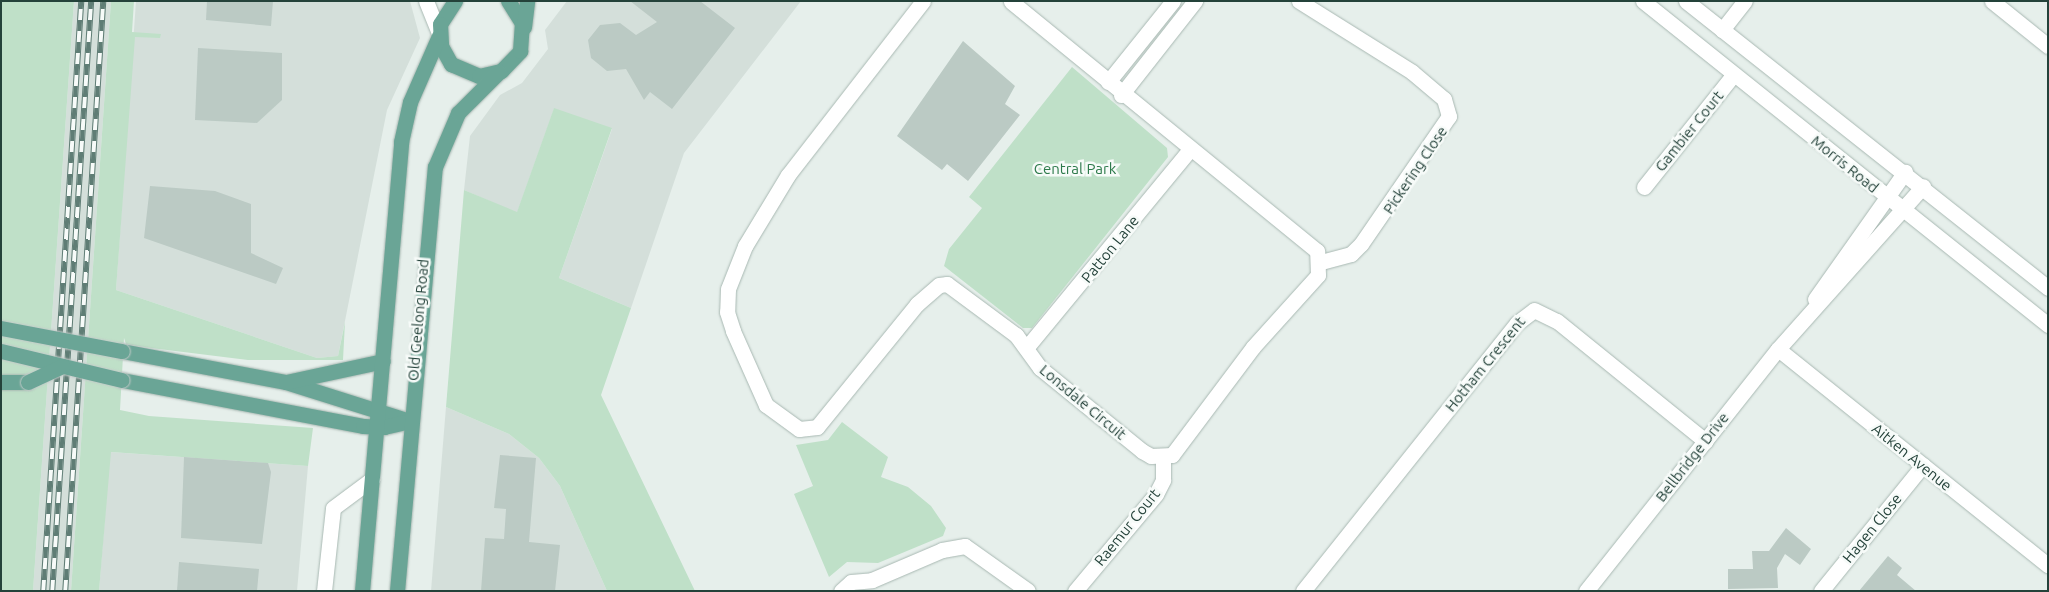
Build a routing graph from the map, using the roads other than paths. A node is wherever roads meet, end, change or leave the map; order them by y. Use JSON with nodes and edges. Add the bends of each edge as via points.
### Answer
{"nodes":[{"id":1,"x":426,"y":1,"type":"edge"},
{"id":2,"x":455,"y":1,"type":"edge"},
{"id":3,"x":508,"y":1,"type":"edge"},
{"id":4,"x":527,"y":1,"type":"edge"},
{"id":5,"x":923,"y":1,"type":"edge"},
{"id":6,"x":1011,"y":1,"type":"edge"},
{"id":7,"x":1172,"y":1,"type":"edge"},
{"id":8,"x":1195,"y":1,"type":"edge"},
{"id":9,"x":1299,"y":1,"type":"edge"},
{"id":10,"x":1643,"y":1,"type":"edge"},
{"id":11,"x":1686,"y":1,"type":"edge"},
{"id":12,"x":1745,"y":1,"type":"edge"},
{"id":13,"x":1992,"y":1,"type":"edge"},
{"id":14,"x":1722,"y":30,"type":"junction"},
{"id":15,"x":523,"y":31,"type":"junction"},
{"id":16,"x":439,"y":35,"type":"junction"},
{"id":17,"x":2048,"y":46,"type":"edge"},
{"id":18,"x":1705,"y":52,"type":"junction"},
{"id":19,"x":499,"y":72,"type":"junction"},
{"id":20,"x":1734,"y":74,"type":"junction"},
{"id":21,"x":1108,"y":82,"type":"junction"},
{"id":22,"x":1122,"y":95,"type":"junction"},
{"id":23,"x":1190,"y":149,"type":"junction"},
{"id":24,"x":1905,"y":172,"type":"junction"},
{"id":25,"x":1923,"y":186,"type":"junction"},
{"id":26,"x":1644,"y":187,"type":"dead end"},
{"id":27,"x":1887,"y":197,"type":"junction"},
{"id":28,"x":1904,"y":210,"type":"junction"},
{"id":29,"x":1321,"y":262,"type":"junction"},
{"id":30,"x":2048,"y":288,"type":"edge"},
{"id":31,"x":1800,"y":324,"type":"junction"},
{"id":32,"x":2048,"y":325,"type":"edge"},
{"id":33,"x":1,"y":328,"type":"edge"},
{"id":34,"x":1027,"y":347,"type":"junction"},
{"id":35,"x":1778,"y":349,"type":"junction"},
{"id":36,"x":1,"y":351,"type":"edge"},
{"id":37,"x":383,"y":360,"type":"junction"},
{"id":38,"x":62,"y":366,"type":"junction"},
{"id":39,"x":1,"y":382,"type":"edge"},
{"id":40,"x":286,"y":382,"type":"junction"},
{"id":41,"x":378,"y":407,"type":"junction"},
{"id":42,"x":410,"y":421,"type":"junction"},
{"id":43,"x":377,"y":427,"type":"junction"},
{"id":44,"x":1705,"y":441,"type":"junction"},
{"id":45,"x":1163,"y":458,"type":"junction"},
{"id":46,"x":1922,"y":466,"type":"junction"},
{"id":47,"x":372,"y":479,"type":"junction"},
{"id":48,"x":2048,"y":565,"type":"edge"},
{"id":49,"x":324,"y":591,"type":"edge"},
{"id":50,"x":362,"y":591,"type":"edge"},
{"id":51,"x":397,"y":591,"type":"edge"},
{"id":52,"x":841,"y":591,"type":"edge"},
{"id":53,"x":1028,"y":591,"type":"edge"},
{"id":54,"x":1075,"y":591,"type":"edge"},
{"id":55,"x":1303,"y":591,"type":"edge"},
{"id":56,"x":1586,"y":591,"type":"edge"},
{"id":57,"x":1821,"y":591,"type":"edge"}],
"edges":[{"from":1,"to":16,"type":"street"},
{"from":2,"to":16,"type":"main road","name":"Old Geelong Road","via":[[443,16]]},
{"from":3,"to":15,"type":"main road"},
{"from":4,"to":15,"type":"main road","name":"Old Geelong Road"},
{"from":5,"to":34,"type":"street","name":"Lonsdale Circuit","via":[[788,175],[745,246],[728,289],[727,312],[766,404],[791,424],[807,430],[828,417],[916,304],[939,285],[957,288]]},
{"from":6,"to":21,"type":"street"},
{"from":7,"to":21,"type":"street"},
{"from":8,"to":22,"type":"street"},
{"from":9,"to":29,"type":"street","name":"Pickering Close","via":[[1412,72],[1444,99],[1449,116],[1362,244],[1351,254]]},
{"from":10,"to":18,"type":"street","name":"Morris Road"},
{"from":11,"to":14,"type":"street","name":"Morris Road"},
{"from":12,"to":14,"type":"street"},
{"from":13,"to":17,"type":"street"},
{"from":14,"to":18,"type":"street"},
{"from":14,"to":24,"type":"street","name":"Morris Road"},
{"from":15,"to":19,"type":"main road","name":"Old Geelong Road","via":[[520,51]]},
{"from":16,"to":19,"type":"main road","via":[[445,55],[459,70],[479,76]]},
{"from":16,"to":37,"type":"main road","name":"Old Geelong Road","via":[[403,129]]},
{"from":18,"to":20,"type":"street","name":"Morris Road"},
{"from":19,"to":42,"type":"main road","name":"Old Geelong Road","via":[[458,113],[434,167]]},
{"from":20,"to":26,"type":"street","name":"Gambier Court"},
{"from":20,"to":27,"type":"street","name":"Morris Road"},
{"from":21,"to":22,"type":"street"},
{"from":22,"to":23,"type":"street"},
{"from":23,"to":29,"type":"street","via":[[1309,243]]},
{"from":23,"to":34,"type":"street","name":"Patton Lane"},
{"from":24,"to":25,"type":"street","name":"Morris Road"},
{"from":24,"to":27,"type":"street","name":"Bellbridge Drive"},
{"from":25,"to":28,"type":"street","name":"Bellbridge Drive"},
{"from":25,"to":30,"type":"street","name":"Morris Road"},
{"from":27,"to":28,"type":"street","name":"Morris Road"},
{"from":27,"to":31,"type":"street","name":"Bellbridge Drive","via":[[1831,271]]},
{"from":28,"to":31,"type":"street","name":"Bellbridge Drive"},
{"from":28,"to":32,"type":"street","name":"Morris Road"},
{"from":29,"to":45,"type":"street","via":[[1318,275],[1253,347],[1180,448]]},
{"from":31,"to":35,"type":"street","name":"Bellbridge Drive"},
{"from":33,"to":40,"type":"main road","bridge":true},
{"from":34,"to":45,"type":"street","name":"Lonsdale Circuit","via":[[1040,368],[1142,451]]},
{"from":35,"to":44,"type":"street","name":"Bellbridge Drive"},
{"from":35,"to":46,"type":"street","name":"Aitken Avenue"},
{"from":36,"to":38,"type":"main road","bridge":true},
{"from":37,"to":40,"type":"main road"},
{"from":37,"to":41,"type":"main road","name":"Old Geelong Road"},
{"from":38,"to":39,"type":"main road","bridge":true,"via":[[28,382]]},
{"from":38,"to":43,"type":"main road","bridge":true},
{"from":40,"to":41,"type":"main road","via":[[321,395]]},
{"from":41,"to":42,"type":"main road"},
{"from":41,"to":43,"type":"main road","name":"Old Geelong Road"},
{"from":42,"to":43,"type":"main road"},
{"from":42,"to":51,"type":"main road","name":"Old Geelong Road"},
{"from":43,"to":47,"type":"main road","name":"Old Geelong Road"},
{"from":44,"to":55,"type":"street","name":"Hotham Crescent","via":[[1557,320],[1534,310],[1517,324]]},
{"from":44,"to":56,"type":"street","name":"Bellbridge Drive"},
{"from":45,"to":54,"type":"street","name":"Raemur Court","via":[[1163,480],[1156,494]]},
{"from":46,"to":48,"type":"street","name":"Aitken Avenue"},
{"from":46,"to":57,"type":"street","name":"Hagen Close"},
{"from":47,"to":49,"type":"street","via":[[333,508]]},
{"from":47,"to":50,"type":"main road","name":"Old Geelong Road"},
{"from":52,"to":53,"type":"street","via":[[852,582],[872,580],[942,550],[965,546]]}]}
